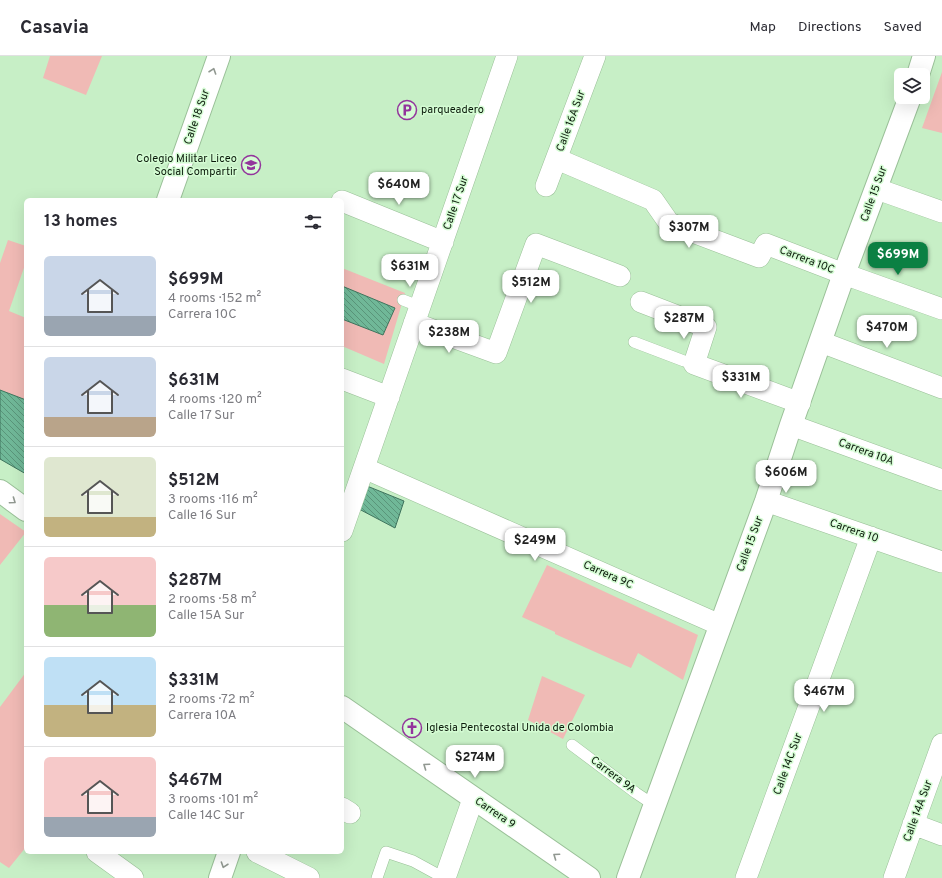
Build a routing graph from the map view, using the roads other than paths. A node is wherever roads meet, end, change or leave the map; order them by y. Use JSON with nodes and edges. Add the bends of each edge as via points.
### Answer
{"nodes":[{"id":1,"x":218,"y":56,"type":"edge"},
{"id":2,"x":507,"y":56,"type":"edge"},
{"id":3,"x":595,"y":56,"type":"edge"},
{"id":4,"x":924,"y":56,"type":"edge"},
{"id":5,"x":920,"y":68,"type":"edge"},
{"id":6,"x":907,"y":104,"type":"edge"},
{"id":7,"x":557,"y":159,"type":"junction"},
{"id":8,"x":546,"y":186,"type":"dead end"},
{"id":9,"x":877,"y":189,"type":"junction"},
{"id":10,"x":169,"y":198,"type":"edge"},
{"id":11,"x":344,"y":202,"type":"edge"},
{"id":12,"x":942,"y":212,"type":"edge"},
{"id":13,"x":443,"y":242,"type":"junction"},
{"id":14,"x":844,"y":274,"type":"junction"},
{"id":15,"x":620,"y":276,"type":"dead end"},
{"id":16,"x":641,"y":302,"type":"dead end"},
{"id":17,"x":942,"y":309,"type":"edge"},
{"id":18,"x":413,"y":310,"type":"junction"},
{"id":19,"x":634,"y":342,"type":"dead end"},
{"id":20,"x":821,"y":342,"type":"junction"},
{"id":21,"x":694,"y":364,"type":"junction"},
{"id":22,"x":344,"y":380,"type":"edge"},
{"id":23,"x":942,"y":388,"type":"edge"},
{"id":24,"x":389,"y":397,"type":"junction"},
{"id":25,"x":800,"y":403,"type":"junction"},
{"id":26,"x":791,"y":425,"type":"junction"},
{"id":27,"x":364,"y":468,"type":"junction"},
{"id":28,"x":942,"y":480,"type":"edge"},
{"id":29,"x":0,"y":491,"type":"edge"},
{"id":30,"x":766,"y":501,"type":"junction"},
{"id":31,"x":24,"y":509,"type":"edge"},
{"id":32,"x":344,"y":524,"type":"edge"},
{"id":33,"x":871,"y":537,"type":"junction"},
{"id":34,"x":942,"y":562,"type":"edge"},
{"id":35,"x":720,"y":625,"type":"junction"},
{"id":36,"x":344,"y":708,"type":"edge"},
{"id":37,"x":942,"y":744,"type":"edge"},
{"id":38,"x":572,"y":745,"type":"dead end"},
{"id":39,"x":473,"y":798,"type":"junction"},
{"id":40,"x":654,"y":805,"type":"junction"},
{"id":41,"x":913,"y":824,"type":"junction"},
{"id":42,"x":942,"y":835,"type":"edge"},
{"id":43,"x":100,"y":854,"type":"edge"},
{"id":44,"x":228,"y":854,"type":"edge"},
{"id":45,"x":261,"y":854,"type":"edge"},
{"id":46,"x":446,"y":877,"type":"edge"},
{"id":47,"x":133,"y":878,"type":"edge"},
{"id":48,"x":220,"y":878,"type":"edge"},
{"id":49,"x":309,"y":878,"type":"edge"},
{"id":50,"x":377,"y":878,"type":"edge"},
{"id":51,"x":588,"y":878,"type":"edge"},
{"id":52,"x":628,"y":878,"type":"edge"},
{"id":53,"x":746,"y":878,"type":"edge"},
{"id":54,"x":894,"y":878,"type":"edge"}],
"edges":[{"from":10,"to":1,"type":"street","name":"Calle 18 Sur","one_way":true},
{"from":2,"to":13,"type":"street","name":"Calle 17 Sur"},
{"from":3,"to":7,"type":"street","name":"Calle 16A Sur"},
{"from":4,"to":5,"type":"street"},
{"from":6,"to":9,"type":"street","name":"Calle 15 Sur"},
{"from":7,"to":8,"type":"street","name":"Calle 16A Sur"},
{"from":7,"to":14,"type":"street","name":"Carrera 10C","via":[[653,200],[669,223],[759,257],[766,244]]},
{"from":9,"to":12,"type":"street"},
{"from":9,"to":14,"type":"street","name":"Calle 15 Sur"},
{"from":11,"to":13,"type":"street"},
{"from":13,"to":18,"type":"street","name":"Calle 17 Sur"},
{"from":14,"to":17,"type":"street","name":"Carrera 10C"},
{"from":14,"to":20,"type":"street","name":"Calle 15 Sur"},
{"from":15,"to":18,"type":"street","via":[[536,244],[496,353]]},
{"from":16,"to":21,"type":"street","via":[[706,327]]},
{"from":18,"to":24,"type":"street","name":"Calle 17 Sur"},
{"from":19,"to":21,"type":"lane"},
{"from":20,"to":23,"type":"street"},
{"from":20,"to":25,"type":"street","name":"Calle 15 Sur"},
{"from":21,"to":25,"type":"street"},
{"from":22,"to":24,"type":"street"},
{"from":24,"to":27,"type":"street","name":"Calle 17 Sur"},
{"from":25,"to":26,"type":"street","name":"Calle 15 Sur"},
{"from":26,"to":28,"type":"street","name":"Carrera 10A"},
{"from":26,"to":30,"type":"street","name":"Calle 15 Sur"},
{"from":27,"to":32,"type":"street","name":"Calle 17 Sur"},
{"from":27,"to":35,"type":"street","name":"Carrera 9C"},
{"from":29,"to":31,"type":"street","one_way":true},
{"from":30,"to":33,"type":"street","name":"Carrera 10"},
{"from":30,"to":35,"type":"street","name":"Calle 15 Sur"},
{"from":33,"to":34,"type":"street","name":"Carrera 10"},
{"from":33,"to":53,"type":"street","name":"Calle 14C Sur"},
{"from":35,"to":40,"type":"street","name":"Calle 15 Sur"},
{"from":39,"to":36,"type":"street","name":"Carrera 9","one_way":true},
{"from":37,"to":41,"type":"street","name":"Calle 14A Sur"},
{"from":38,"to":40,"type":"lane","name":"Carrera 9A"},
{"from":39,"to":46,"type":"street"},
{"from":51,"to":39,"type":"street","name":"Carrera 9","one_way":true},
{"from":40,"to":52,"type":"street","name":"Calle 15 Sur"},
{"from":41,"to":42,"type":"street"},
{"from":41,"to":54,"type":"street","name":"Calle 14A Sur"},
{"from":43,"to":47,"type":"street"},
{"from":44,"to":48,"type":"street","one_way":true},
{"from":45,"to":49,"type":"street"},
{"from":46,"to":50,"type":"lane","via":[[386,852]]}]}
